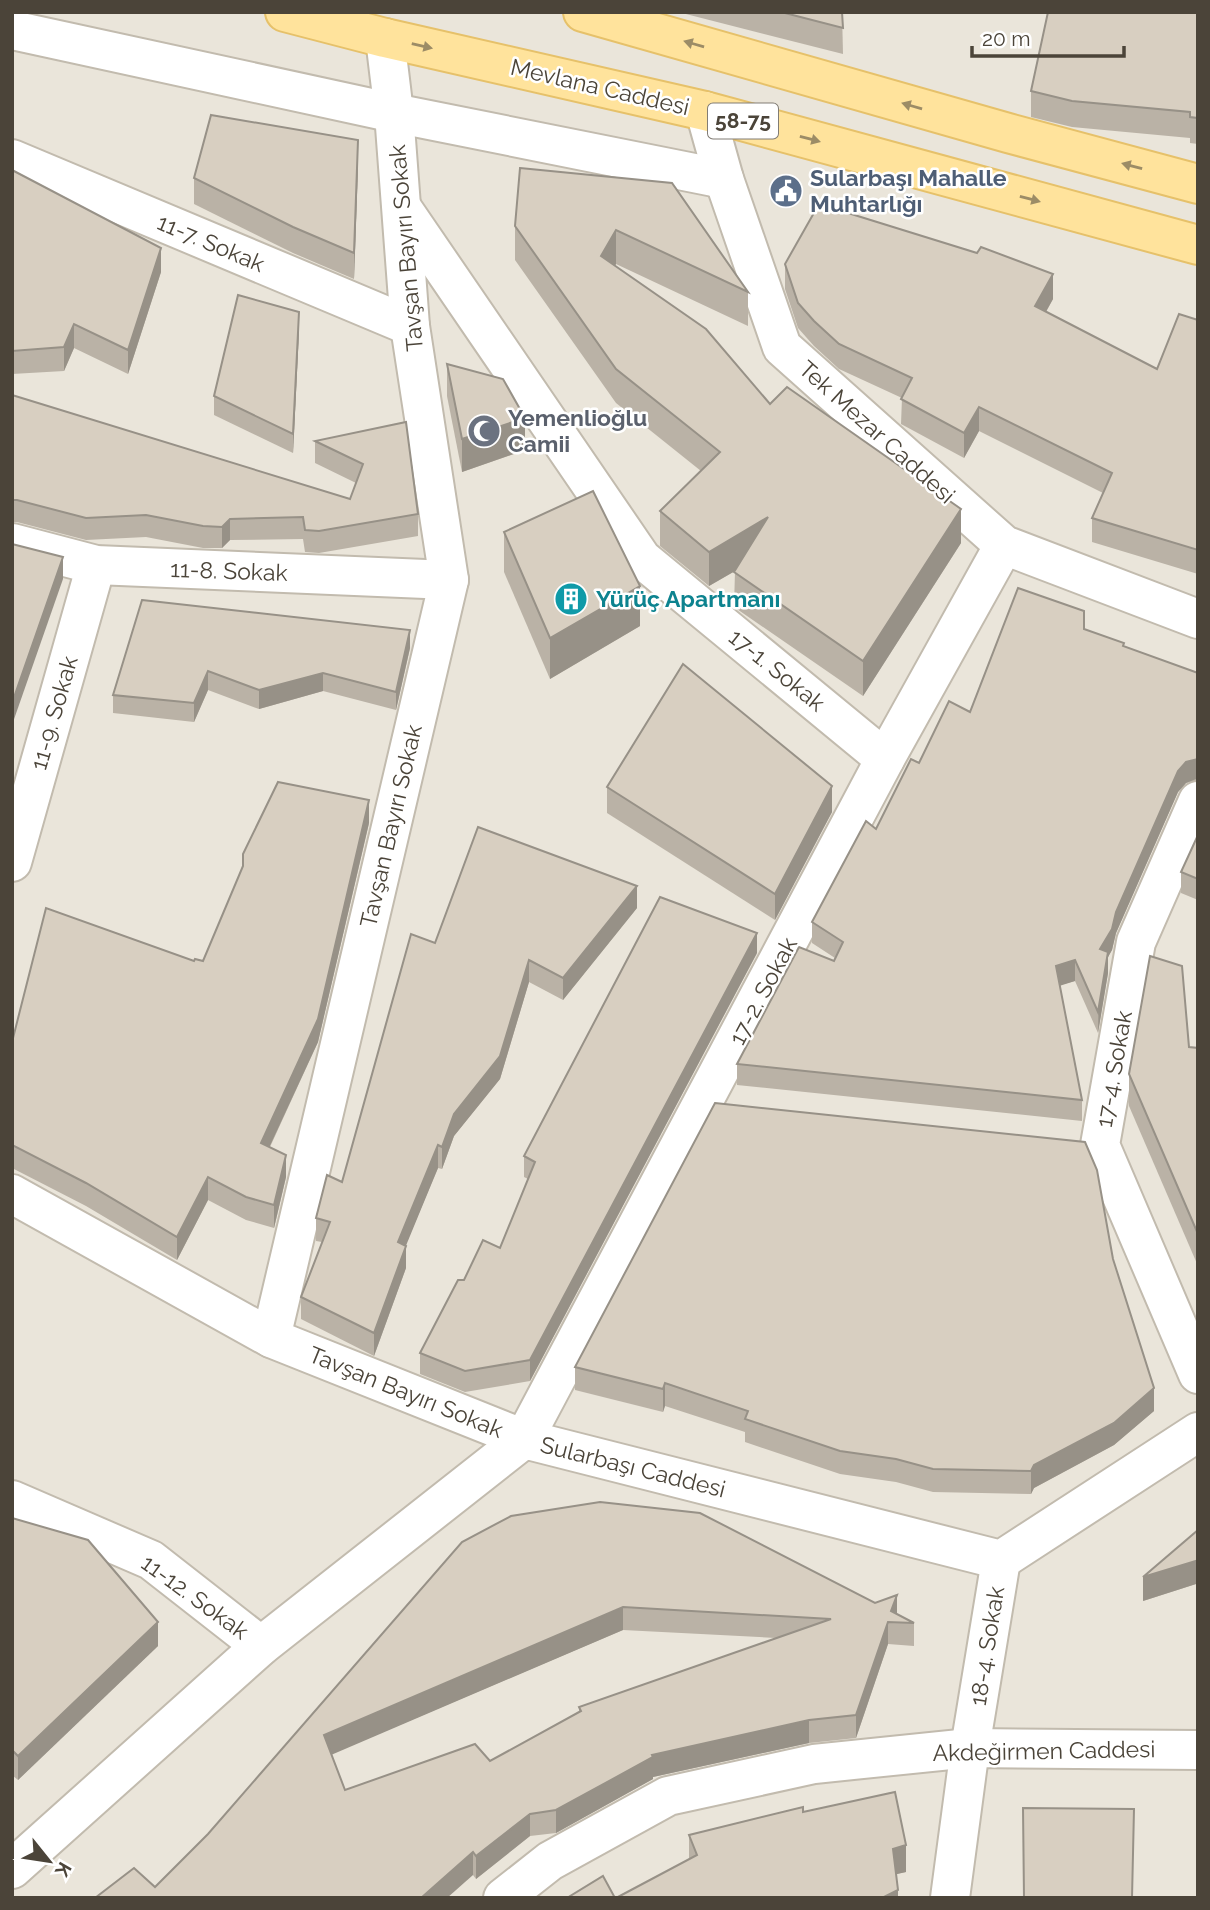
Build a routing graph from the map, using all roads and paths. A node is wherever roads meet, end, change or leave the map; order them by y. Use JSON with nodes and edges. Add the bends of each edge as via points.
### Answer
{"nodes":[{"id":1,"x":285,"y":12,"type":"edge"},
{"id":2,"x":583,"y":12,"type":"edge"},
{"id":3,"x":12,"y":30,"type":"edge"},
{"id":4,"x":385,"y":38,"type":"junction"},
{"id":5,"x":705,"y":111,"type":"junction"},
{"id":6,"x":394,"y":113,"type":"junction"},
{"id":7,"x":12,"y":159,"type":"edge"},
{"id":8,"x":724,"y":179,"type":"junction"},
{"id":9,"x":1198,"y":184,"type":"edge"},
{"id":10,"x":401,"y":206,"type":"junction"},
{"id":11,"x":1198,"y":245,"type":"edge"},
{"id":12,"x":411,"y":326,"type":"junction"},
{"id":13,"x":12,"y":543,"type":"edge"},
{"id":14,"x":1004,"y":545,"type":"junction"},
{"id":15,"x":96,"y":565,"type":"junction"},
{"id":16,"x":449,"y":580,"type":"junction"},
{"id":17,"x":1198,"y":618,"type":"edge"},
{"id":18,"x":885,"y":759,"type":"junction"},
{"id":19,"x":1198,"y":801,"type":"edge"},
{"id":20,"x":12,"y":862,"type":"edge"},
{"id":21,"x":704,"y":1103,"type":"junction"},
{"id":22,"x":744,"y":1107,"type":"edge"},
{"id":23,"x":1059,"y":1140,"type":"edge"},
{"id":24,"x":1100,"y":1144,"type":"junction"},
{"id":25,"x":12,"y":1194,"type":"edge"},
{"id":26,"x":271,"y":1338,"type":"junction"},
{"id":27,"x":1198,"y":1374,"type":"edge"},
{"id":28,"x":1198,"y":1432,"type":"edge"},
{"id":29,"x":524,"y":1439,"type":"junction"},
{"id":30,"x":12,"y":1500,"type":"edge"},
{"id":31,"x":1001,"y":1560,"type":"junction"},
{"id":32,"x":261,"y":1646,"type":"junction"},
{"id":33,"x":970,"y":1748,"type":"junction"},
{"id":34,"x":1198,"y":1750,"type":"edge"},
{"id":35,"x":12,"y":1869,"type":"edge"},
{"id":36,"x":503,"y":1898,"type":"edge"},
{"id":37,"x":950,"y":1898,"type":"edge"}],
"edges":[{"from":1,"to":4,"type":"main road","name":"Mevlana Caddesi","number":"58-75"},
{"from":9,"to":2,"type":"main road","one_way":true},
{"from":3,"to":6,"type":"street"},
{"from":4,"to":5,"type":"main road","name":"Mevlana Caddesi","number":"58-75","one_way":true},
{"from":4,"to":6,"type":"street","name":"Tavşan Bayırı Sokak"},
{"from":5,"to":8,"type":"street","name":"Tek Mezar Caddesi"},
{"from":5,"to":11,"type":"main road","name":"Mevlana Caddesi","number":"58-75","one_way":true},
{"from":6,"to":8,"type":"street"},
{"from":6,"to":10,"type":"street","name":"Tavşan Bayırı Sokak"},
{"from":7,"to":12,"type":"street","name":"11-7. Sokak"},
{"from":8,"to":14,"type":"street","name":"Tek Mezar Caddesi","via":[[782,347]]},
{"from":10,"to":12,"type":"street","name":"Tavşan Bayırı Sokak"},
{"from":10,"to":18,"type":"street","name":"17-1. Sokak","via":[[642,559]]},
{"from":12,"to":16,"type":"street","name":"Tavşan Bayırı Sokak"},
{"from":13,"to":15,"type":"street","name":"11-8. Sokak"},
{"from":14,"to":17,"type":"street","name":"Tek Mezar Caddesi"},
{"from":14,"to":18,"type":"street","name":"17-2. Sokak"},
{"from":15,"to":16,"type":"street","name":"11-8. Sokak"},
{"from":15,"to":20,"type":"street","name":"11-9. Sokak"},
{"from":16,"to":26,"type":"street","name":"Tavşan Bayırı Sokak"},
{"from":18,"to":21,"type":"street","name":"17-2. Sokak"},
{"from":19,"to":24,"type":"street","name":"17-4. Sokak","via":[[1136,942]]},
{"from":21,"to":22,"type":"street"},
{"from":21,"to":29,"type":"street","name":"17-2. Sokak"},
{"from":23,"to":24,"type":"street"},
{"from":24,"to":27,"type":"street","name":"17-4. Sokak"},
{"from":25,"to":26,"type":"street"},
{"from":26,"to":29,"type":"street","name":"Tavşan Bayırı Sokak"},
{"from":28,"to":31,"type":"street"},
{"from":29,"to":31,"type":"street","name":"Sularbaşı Caddesi"},
{"from":29,"to":32,"type":"street","name":"Sularbaşı Caddesi"},
{"from":30,"to":32,"type":"street","name":"11-12. Sokak","via":[[151,1560]]},
{"from":31,"to":33,"type":"street","name":"18-4. Sokak"},
{"from":32,"to":35,"type":"street","name":"Sularbaşı Caddesi"},
{"from":33,"to":34,"type":"street","name":"Akdeğirmen Caddesi"},
{"from":33,"to":36,"type":"street","name":"Akdeğirmen Caddesi","via":[[814,1763],[668,1796],[550,1861]]},
{"from":33,"to":37,"type":"street","name":"18-4. Sokak"}]}
